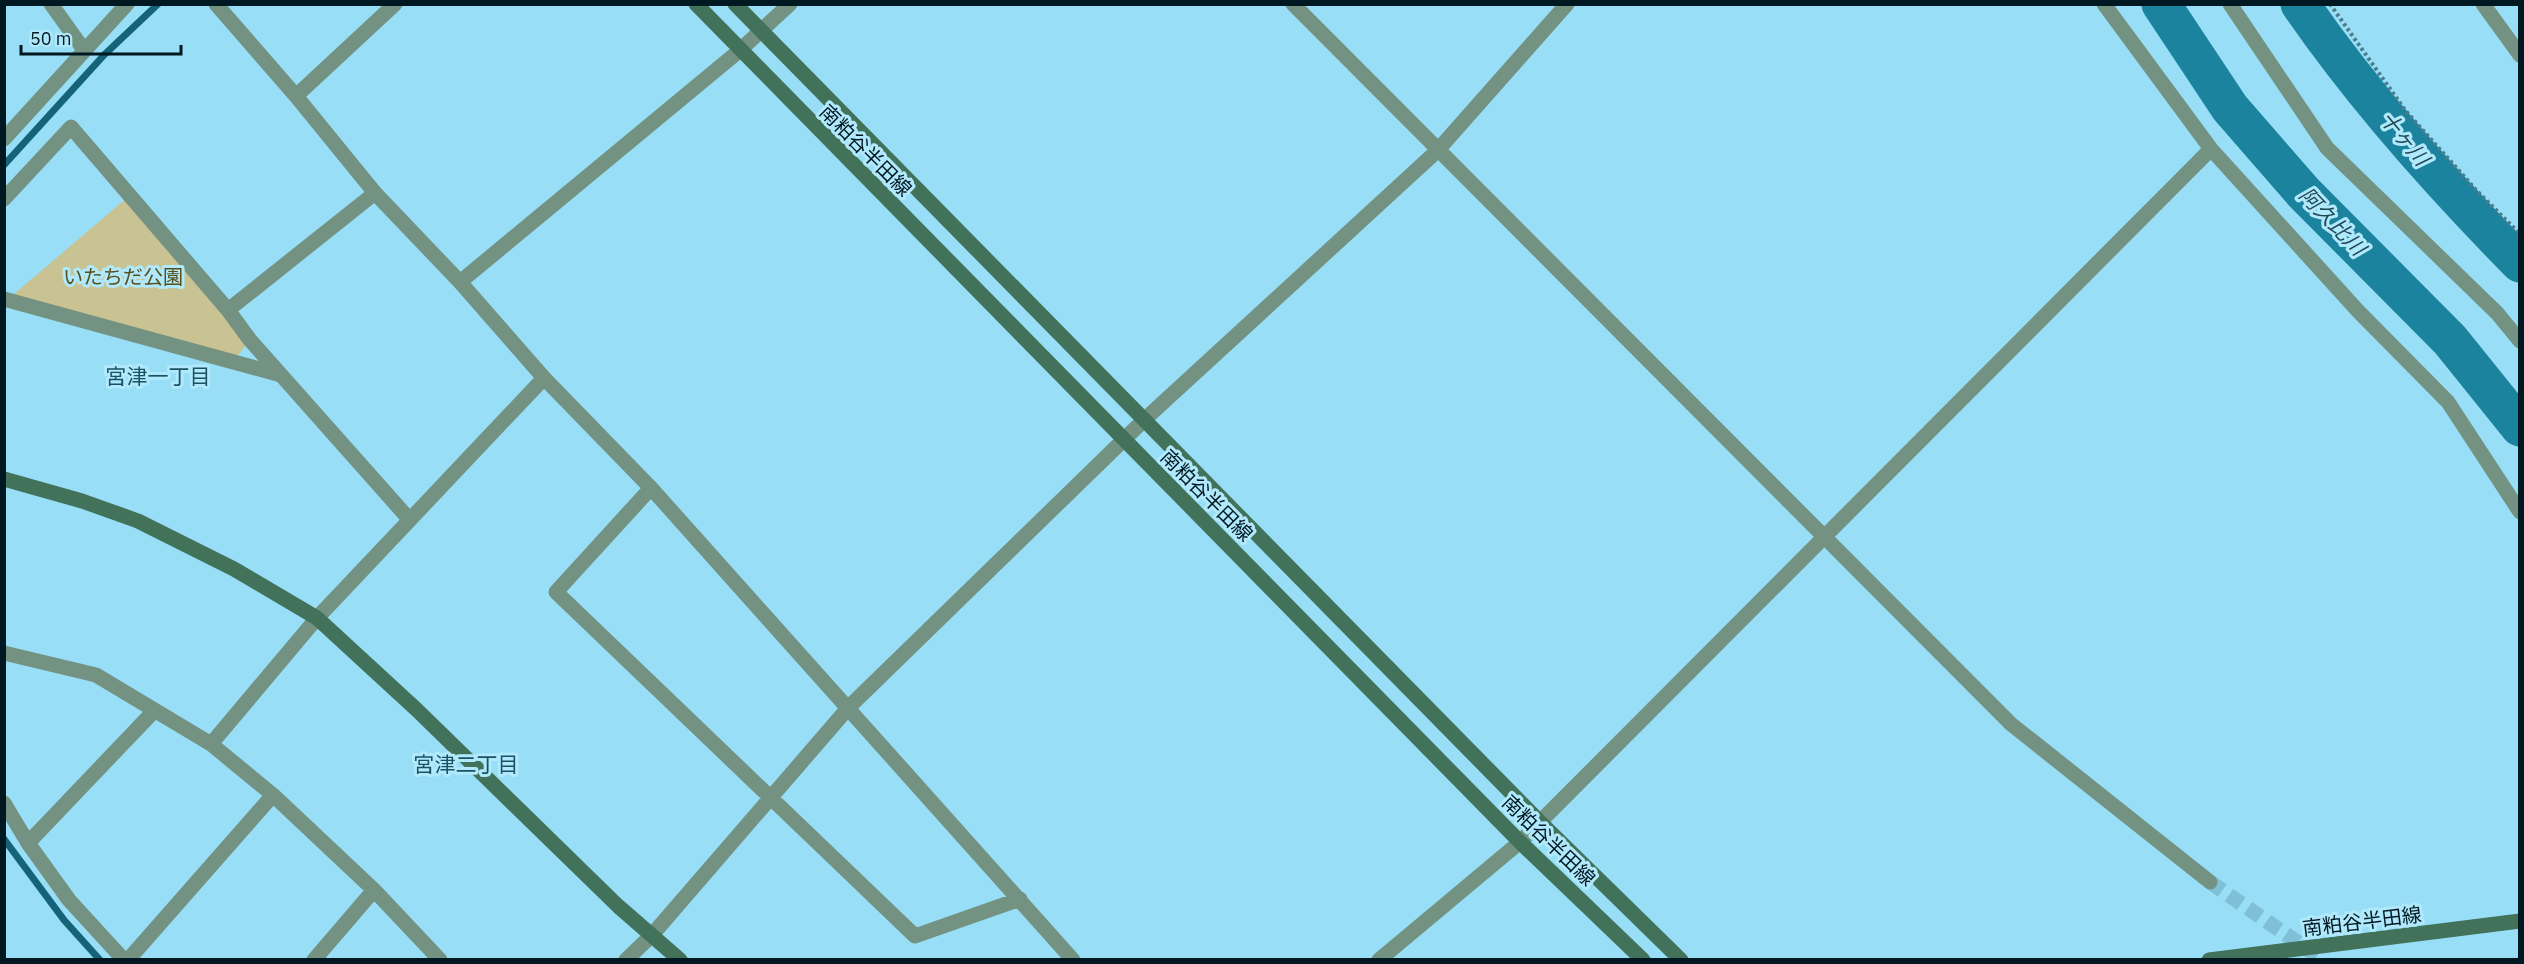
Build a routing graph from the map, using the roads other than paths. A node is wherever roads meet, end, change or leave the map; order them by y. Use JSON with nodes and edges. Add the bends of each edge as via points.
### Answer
{"nodes":[{"id":1,"x":51,"y":4,"type":"edge"},
{"id":2,"x":127,"y":4,"type":"edge"},
{"id":3,"x":216,"y":4,"type":"edge"},
{"id":4,"x":395,"y":4,"type":"edge"},
{"id":5,"x":696,"y":4,"type":"edge"},
{"id":6,"x":735,"y":4,"type":"edge"},
{"id":7,"x":790,"y":4,"type":"edge"},
{"id":8,"x":1293,"y":4,"type":"edge"},
{"id":9,"x":1567,"y":4,"type":"edge"},
{"id":10,"x":2104,"y":4,"type":"edge"},
{"id":11,"x":2230,"y":4,"type":"edge"},
{"id":12,"x":2483,"y":4,"type":"edge"},
{"id":13,"x":760,"y":32,"type":"junction"},
{"id":14,"x":84,"y":50,"type":"junction"},
{"id":15,"x":739,"y":51,"type":"junction"},
{"id":16,"x":2520,"y":55,"type":"edge"},
{"id":17,"x":296,"y":96,"type":"junction"},
{"id":18,"x":4,"y":139,"type":"edge"},
{"id":19,"x":2211,"y":149,"type":"junction"},
{"id":20,"x":1437,"y":151,"type":"junction"},
{"id":21,"x":375,"y":193,"type":"junction"},
{"id":22,"x":4,"y":199,"type":"edge"},
{"id":23,"x":460,"y":282,"type":"junction"},
{"id":24,"x":4,"y":299,"type":"edge"},
{"id":25,"x":228,"y":310,"type":"junction"},
{"id":26,"x":2520,"y":341,"type":"edge"},
{"id":27,"x":281,"y":375,"type":"junction"},
{"id":28,"x":544,"y":378,"type":"junction"},
{"id":29,"x":1144,"y":420,"type":"junction"},
{"id":30,"x":1123,"y":440,"type":"junction"},
{"id":31,"x":4,"y":479,"type":"edge"},
{"id":32,"x":651,"y":488,"type":"junction"},
{"id":33,"x":2520,"y":512,"type":"edge"},
{"id":34,"x":409,"y":519,"type":"junction"},
{"id":35,"x":1822,"y":537,"type":"junction"},
{"id":36,"x":317,"y":618,"type":"junction"},
{"id":37,"x":4,"y":653,"type":"edge"},
{"id":38,"x":849,"y":707,"type":"junction"},
{"id":39,"x":154,"y":711,"type":"junction"},
{"id":40,"x":211,"y":744,"type":"junction"},
{"id":41,"x":273,"y":795,"type":"junction"},
{"id":42,"x":771,"y":798,"type":"junction"},
{"id":43,"x":4,"y":803,"type":"edge"},
{"id":44,"x":1540,"y":822,"type":"junction"},
{"id":45,"x":1520,"y":842,"type":"junction"},
{"id":46,"x":28,"y":843,"type":"junction"},
{"id":47,"x":2210,"y":882,"type":"tunnel mouth"},
{"id":48,"x":374,"y":890,"type":"junction"},
{"id":49,"x":1020,"y":898,"type":"junction"},
{"id":50,"x":2520,"y":921,"type":"edge"},
{"id":51,"x":652,"y":935,"type":"junction"},
{"id":52,"x":126,"y":960,"type":"edge"},
{"id":53,"x":314,"y":960,"type":"edge"},
{"id":54,"x":440,"y":960,"type":"edge"},
{"id":55,"x":626,"y":960,"type":"edge"},
{"id":56,"x":680,"y":960,"type":"edge"},
{"id":57,"x":1073,"y":960,"type":"edge"},
{"id":58,"x":1379,"y":960,"type":"edge"},
{"id":59,"x":1643,"y":960,"type":"edge"},
{"id":60,"x":1681,"y":960,"type":"edge"},
{"id":61,"x":2210,"y":960,"type":"edge"}],
"edges":[{"from":1,"to":14,"type":"street"},
{"from":2,"to":14,"type":"street"},
{"from":3,"to":17,"type":"street"},
{"from":4,"to":17,"type":"street"},
{"from":5,"to":15,"type":"main road","name":"南粕谷半田線"},
{"from":6,"to":13,"type":"main road","name":"南粕谷半田線"},
{"from":7,"to":13,"type":"street"},
{"from":8,"to":20,"type":"street"},
{"from":9,"to":20,"type":"street"},
{"from":10,"to":19,"type":"street"},
{"from":11,"to":26,"type":"street","via":[[2327,148],[2497,313]]},
{"from":12,"to":16,"type":"street"},
{"from":13,"to":15,"type":"street"},
{"from":13,"to":29,"type":"main road","name":"南粕谷半田線"},
{"from":14,"to":18,"type":"street"},
{"from":15,"to":23,"type":"street"},
{"from":15,"to":30,"type":"main road","name":"南粕谷半田線"},
{"from":17,"to":21,"type":"street"},
{"from":19,"to":33,"type":"street","via":[[2358,311],[2448,402]]},
{"from":19,"to":35,"type":"street"},
{"from":20,"to":29,"type":"street"},
{"from":20,"to":35,"type":"street"},
{"from":21,"to":23,"type":"street"},
{"from":21,"to":25,"type":"street"},
{"from":22,"to":25,"type":"street","via":[[71,127]]},
{"from":23,"to":28,"type":"street"},
{"from":24,"to":27,"type":"street"},
{"from":25,"to":27,"type":"street"},
{"from":27,"to":34,"type":"street"},
{"from":28,"to":32,"type":"street"},
{"from":28,"to":34,"type":"street"},
{"from":29,"to":30,"type":"street"},
{"from":29,"to":44,"type":"main road","name":"南粕谷半田線"},
{"from":30,"to":38,"type":"street"},
{"from":30,"to":45,"type":"main road","name":"南粕谷半田線"},
{"from":31,"to":36,"type":"main road","via":[[138,521]]},
{"from":32,"to":38,"type":"street"},
{"from":32,"to":42,"type":"street","via":[[556,592]]},
{"from":34,"to":36,"type":"street"},
{"from":35,"to":44,"type":"street"},
{"from":35,"to":47,"type":"street","via":[[2011,724]]},
{"from":36,"to":40,"type":"street"},
{"from":36,"to":51,"type":"main road"},
{"from":37,"to":39,"type":"street","via":[[96,675]]},
{"from":38,"to":42,"type":"street"},
{"from":38,"to":49,"type":"street"},
{"from":39,"to":40,"type":"street"},
{"from":39,"to":46,"type":"street"},
{"from":40,"to":41,"type":"street"},
{"from":41,"to":48,"type":"street"},
{"from":41,"to":52,"type":"street"},
{"from":42,"to":49,"type":"street","via":[[915,936]]},
{"from":42,"to":51,"type":"street"},
{"from":43,"to":46,"type":"street"},
{"from":44,"to":45,"type":"street"},
{"from":44,"to":60,"type":"main road","name":"南粕谷半田線"},
{"from":45,"to":58,"type":"street"},
{"from":45,"to":59,"type":"main road","name":"南粕谷半田線"},
{"from":46,"to":52,"type":"street","via":[[69,900]]},
{"from":48,"to":53,"type":"street"},
{"from":48,"to":54,"type":"street"},
{"from":49,"to":57,"type":"street"},
{"from":50,"to":61,"type":"main road","name":"南粕谷半田線"},
{"from":51,"to":55,"type":"street"},
{"from":51,"to":56,"type":"main road"}]}
